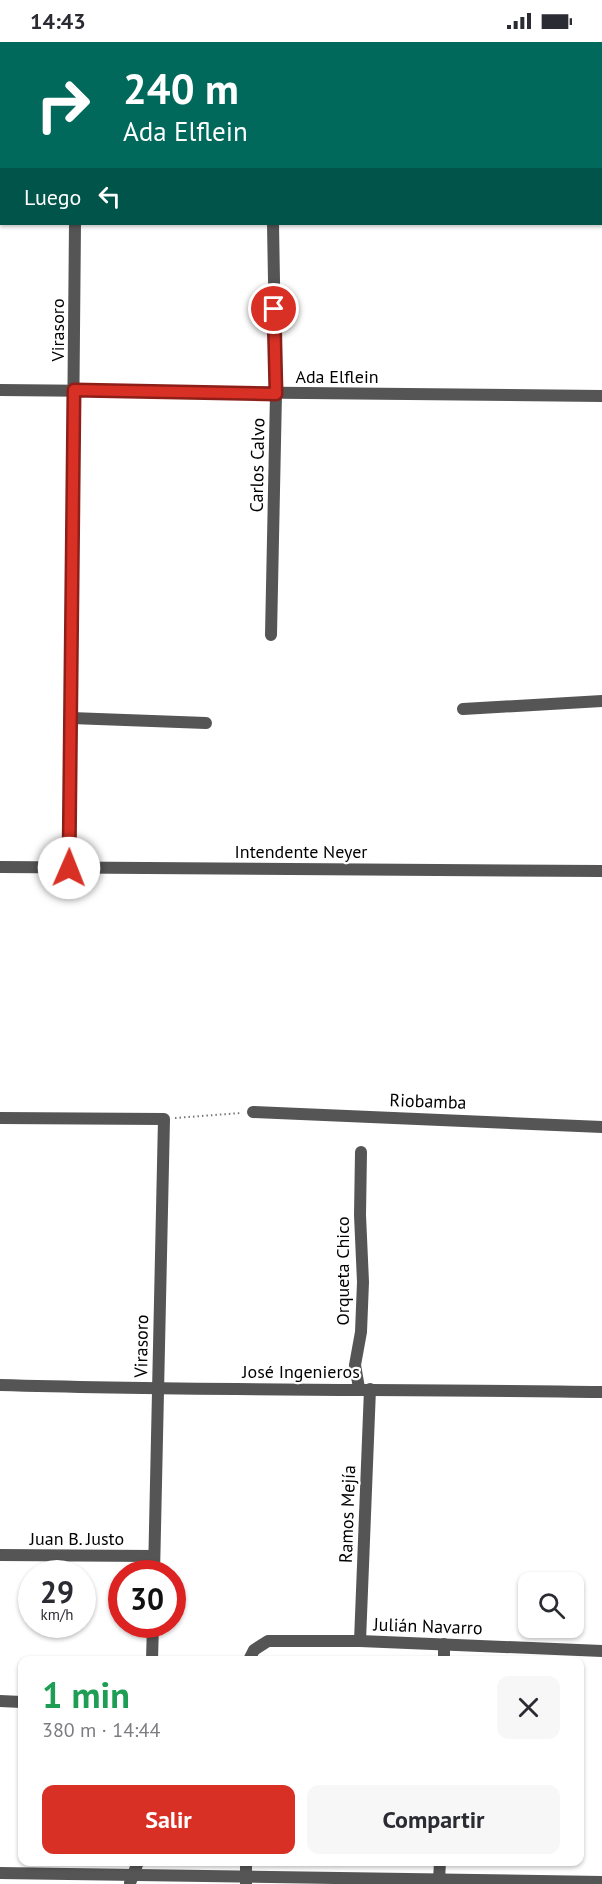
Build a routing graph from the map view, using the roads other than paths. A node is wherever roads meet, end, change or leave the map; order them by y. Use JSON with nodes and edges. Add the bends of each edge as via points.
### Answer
{"nodes":[{"id":1,"x":75,"y":225,"type":"edge"},
{"id":2,"x":273,"y":225,"type":"edge"},
{"id":3,"x":0,"y":390,"type":"edge"},
{"id":4,"x":74,"y":390,"type":"junction"},
{"id":5,"x":276,"y":394,"type":"junction"},
{"id":6,"x":602,"y":396,"type":"edge"},
{"id":7,"x":271,"y":635,"type":"dead end"},
{"id":8,"x":602,"y":701,"type":"edge"},
{"id":9,"x":464,"y":709,"type":"dead end"},
{"id":10,"x":71,"y":718,"type":"junction"},
{"id":11,"x":206,"y":723,"type":"dead end"},
{"id":12,"x":0,"y":867,"type":"edge"},
{"id":13,"x":69,"y":868,"type":"junction"},
{"id":14,"x":602,"y":871,"type":"edge"},
{"id":15,"x":253,"y":1112,"type":"road end"},
{"id":16,"x":0,"y":1118,"type":"edge"},
{"id":17,"x":602,"y":1127,"type":"edge"},
{"id":18,"x":361,"y":1152,"type":"dead end"},
{"id":19,"x":0,"y":1385,"type":"edge"},
{"id":20,"x":364,"y":1388,"type":"junction"},
{"id":21,"x":158,"y":1390,"type":"junction"},
{"id":22,"x":602,"y":1392,"type":"edge"},
{"id":23,"x":0,"y":1555,"type":"edge"},
{"id":24,"x":154,"y":1557,"type":"joint"},
{"id":25,"x":153,"y":1638,"type":"edge"},
{"id":26,"x":360,"y":1641,"type":"junction"},
{"id":27,"x":444,"y":1644,"type":"junction"},
{"id":28,"x":602,"y":1651,"type":"edge"},
{"id":29,"x":252,"y":1655,"type":"edge"},
{"id":30,"x":152,"y":1656,"type":"edge"},
{"id":31,"x":444,"y":1656,"type":"edge"},
{"id":32,"x":0,"y":1701,"type":"edge"},
{"id":33,"x":18,"y":1702,"type":"edge"},
{"id":34,"x":136,"y":1866,"type":"edge"},
{"id":35,"x":440,"y":1866,"type":"edge"},
{"id":36,"x":0,"y":1873,"type":"edge"},
{"id":37,"x":131,"y":1880,"type":"edge"},
{"id":38,"x":439,"y":1880,"type":"junction"},
{"id":39,"x":246,"y":1881,"type":"edge"},
{"id":40,"x":458,"y":1882,"type":"edge"},
{"id":41,"x":602,"y":1882,"type":"edge"}],
"edges":[{"from":1,"to":4,"type":"street","name":"Virasoro"},
{"from":2,"to":5,"type":"street","name":"Carlos Calvo"},
{"from":3,"to":4,"type":"street","name":"Ada Elflein"},
{"from":4,"to":5,"type":"street","name":"Ada Elflein"},
{"from":4,"to":10,"type":"street","name":"Virasoro"},
{"from":5,"to":6,"type":"street","name":"Ada Elflein"},
{"from":5,"to":7,"type":"street","name":"Carlos Calvo"},
{"from":8,"to":9,"type":"street"},
{"from":10,"to":11,"type":"street"},
{"from":10,"to":13,"type":"street","name":"Virasoro"},
{"from":12,"to":13,"type":"street","name":"Intendente Neyer"},
{"from":13,"to":14,"type":"street","name":"Intendente Neyer"},
{"from":15,"to":17,"type":"street","name":"Riobamba"},
{"from":16,"to":21,"type":"street","name":"Virasoro","via":[[164,1119]]},
{"from":18,"to":20,"type":"street","name":"Orqueta Chico","via":[[363,1282],[355,1365]]},
{"from":19,"to":21,"type":"street","name":"José Ingenieros"},
{"from":20,"to":21,"type":"street","name":"José Ingenieros"},
{"from":20,"to":22,"type":"street","name":"José Ingenieros"},
{"from":20,"to":26,"type":"street","name":"Ramos Mejía"},
{"from":21,"to":24,"type":"street","name":"Virasoro"},
{"from":23,"to":24,"type":"street","name":"Juan B. Justo"},
{"from":25,"to":30,"type":"street"},
{"from":26,"to":27,"type":"street","name":"Julián Navarro"},
{"from":26,"to":29,"type":"street","name":"Julián Navarro","via":[[268,1641]]},
{"from":27,"to":28,"type":"street","name":"Julián Navarro"},
{"from":27,"to":31,"type":"street"},
{"from":32,"to":33,"type":"street"},
{"from":34,"to":37,"type":"street"},
{"from":35,"to":38,"type":"street"},
{"from":36,"to":37,"type":"street"},
{"from":37,"to":39,"type":"street"},
{"from":38,"to":39,"type":"street"},
{"from":38,"to":40,"type":"street"},
{"from":40,"to":41,"type":"street"}]}
